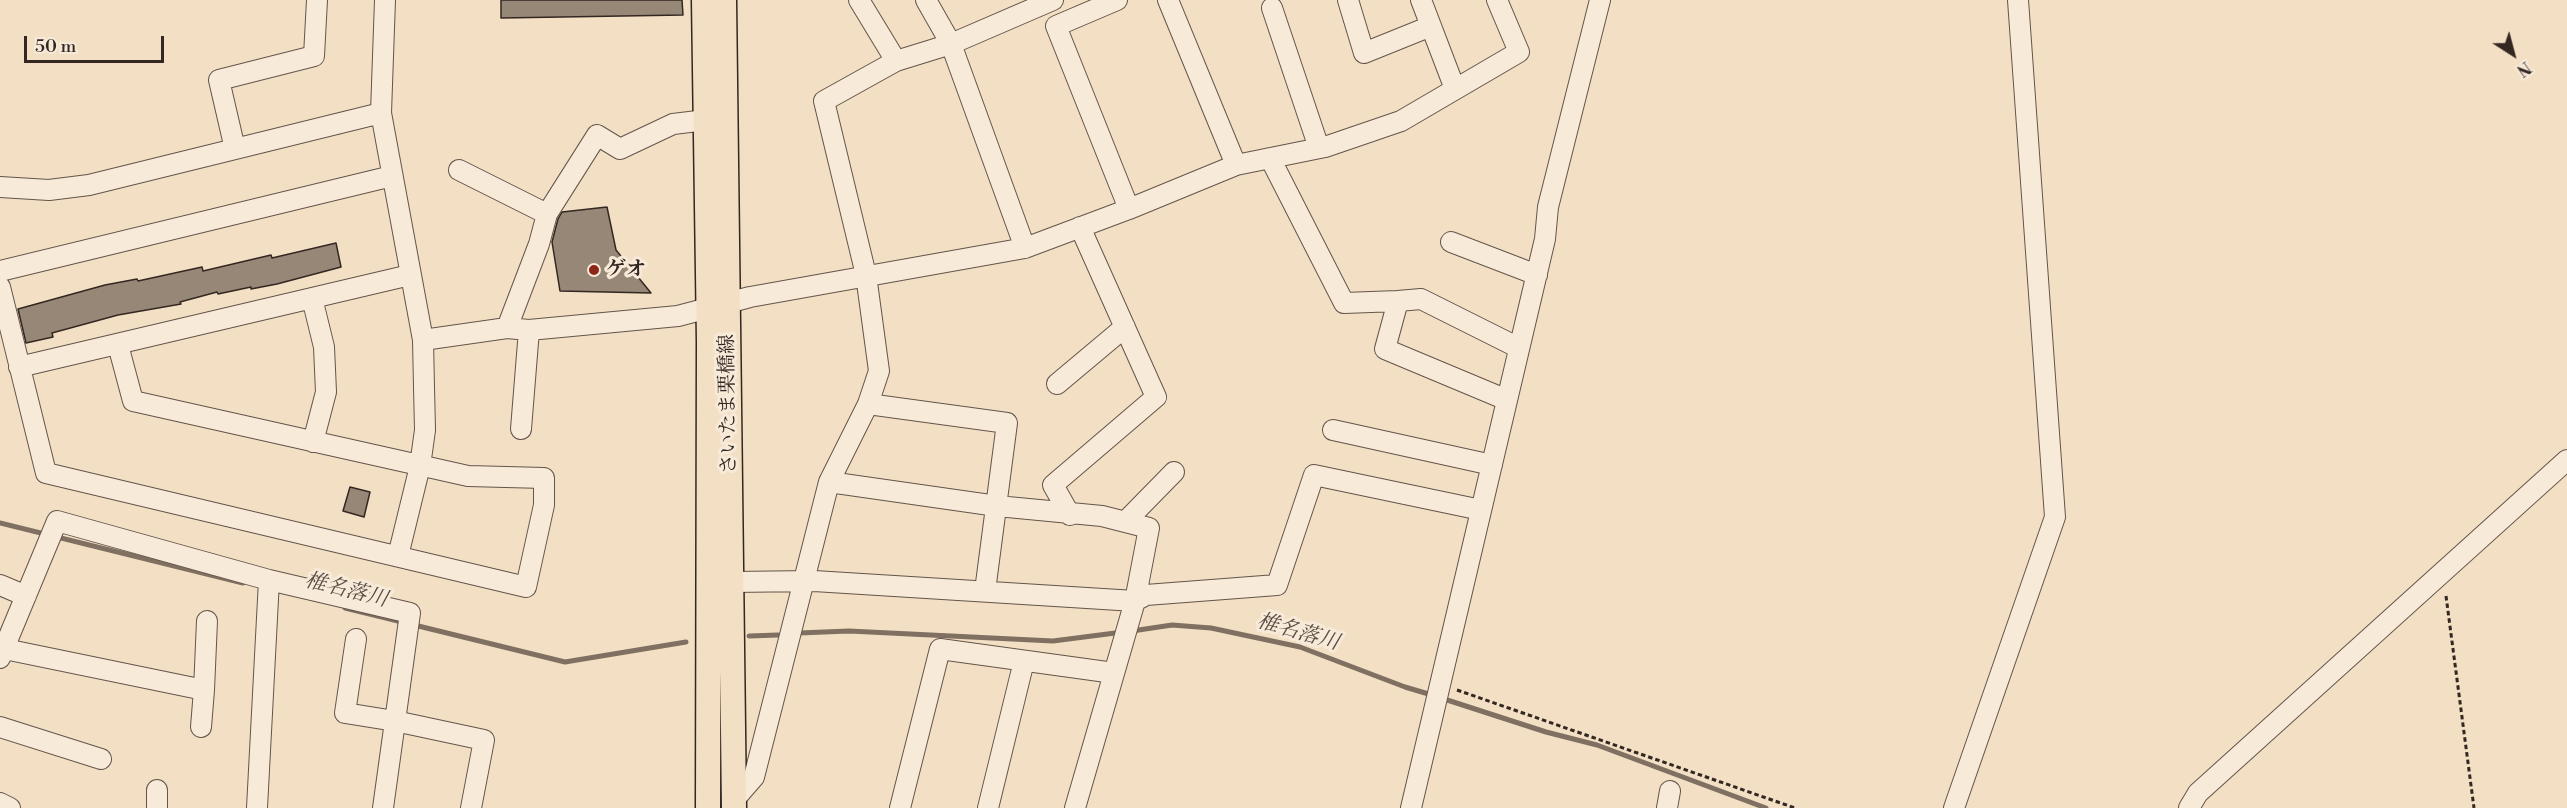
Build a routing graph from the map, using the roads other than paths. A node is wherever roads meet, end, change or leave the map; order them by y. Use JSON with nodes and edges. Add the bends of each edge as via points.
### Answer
{"nodes":[{"id":1,"x":317,"y":0,"type":"edge"},
{"id":2,"x":385,"y":0,"type":"edge"},
{"id":3,"x":859,"y":0,"type":"edge"},
{"id":4,"x":926,"y":0,"type":"edge"},
{"id":5,"x":1053,"y":0,"type":"edge"},
{"id":6,"x":1117,"y":0,"type":"edge"},
{"id":7,"x":1168,"y":0,"type":"edge"},
{"id":8,"x":1347,"y":0,"type":"edge"},
{"id":9,"x":1420,"y":0,"type":"edge"},
{"id":10,"x":1497,"y":0,"type":"edge"},
{"id":11,"x":1600,"y":0,"type":"edge"},
{"id":12,"x":2018,"y":0,"type":"edge"},
{"id":13,"x":721,"y":1,"type":"edge"},
{"id":14,"x":1272,"y":8,"type":"dead end"},
{"id":15,"x":1431,"y":26,"type":"junction"},
{"id":16,"x":951,"y":44,"type":"junction"},
{"id":17,"x":896,"y":61,"type":"junction"},
{"id":18,"x":1455,"y":89,"type":"junction"},
{"id":19,"x":381,"y":113,"type":"junction"},
{"id":20,"x":706,"y":120,"type":"junction"},
{"id":21,"x":1319,"y":148,"type":"junction"},
{"id":22,"x":235,"y":149,"type":"junction"},
{"id":23,"x":1270,"y":158,"type":"junction"},
{"id":24,"x":1236,"y":165,"type":"junction"},
{"id":25,"x":459,"y":170,"type":"dead end"},
{"id":26,"x":392,"y":176,"type":"junction"},
{"id":27,"x":0,"y":187,"type":"edge"},
{"id":28,"x":1129,"y":209,"type":"junction"},
{"id":29,"x":547,"y":214,"type":"junction"},
{"id":30,"x":1080,"y":227,"type":"junction"},
{"id":31,"x":1451,"y":242,"type":"dead end"},
{"id":32,"x":1025,"y":248,"type":"junction"},
{"id":33,"x":0,"y":271,"type":"edge"},
{"id":34,"x":866,"y":274,"type":"junction"},
{"id":35,"x":410,"y":275,"type":"junction"},
{"id":36,"x":1537,"y":275,"type":"junction"},
{"id":37,"x":0,"y":287,"type":"edge"},
{"id":38,"x":312,"y":298,"type":"junction"},
{"id":39,"x":1398,"y":301,"type":"junction"},
{"id":40,"x":718,"y":305,"type":"junction"},
{"id":41,"x":1125,"y":327,"type":"junction"},
{"id":42,"x":507,"y":328,"type":"junction"},
{"id":43,"x":529,"y":330,"type":"junction"},
{"id":44,"x":423,"y":340,"type":"junction"},
{"id":45,"x":118,"y":345,"type":"junction"},
{"id":46,"x":1520,"y":348,"type":"junction"},
{"id":47,"x":19,"y":367,"type":"junction"},
{"id":48,"x":1057,"y":384,"type":"dead end"},
{"id":49,"x":1507,"y":400,"type":"junction"},
{"id":50,"x":868,"y":404,"type":"junction"},
{"id":51,"x":521,"y":429,"type":"dead end"},
{"id":52,"x":1333,"y":430,"type":"dead end"},
{"id":53,"x":313,"y":442,"type":"junction"},
{"id":54,"x":2567,"y":460,"type":"edge"},
{"id":55,"x":1492,"y":465,"type":"junction"},
{"id":56,"x":420,"y":466,"type":"junction"},
{"id":57,"x":1174,"y":472,"type":"dead end"},
{"id":58,"x":829,"y":482,"type":"junction"},
{"id":59,"x":997,"y":506,"type":"junction"},
{"id":60,"x":1481,"y":510,"type":"junction"},
{"id":61,"x":1070,"y":514,"type":"junction"},
{"id":62,"x":1125,"y":522,"type":"junction"},
{"id":63,"x":398,"y":556,"type":"junction"},
{"id":64,"x":269,"y":580,"type":"junction"},
{"id":65,"x":804,"y":581,"type":"junction"},
{"id":66,"x":731,"y":582,"type":"junction"},
{"id":67,"x":0,"y":585,"type":"edge"},
{"id":68,"x":985,"y":591,"type":"junction"},
{"id":69,"x":26,"y":596,"type":"junction"},
{"id":70,"x":1135,"y":601,"type":"junction"},
{"id":71,"x":207,"y":621,"type":"dead end"},
{"id":72,"x":356,"y":639,"type":"dead end"},
{"id":73,"x":1,"y":652,"type":"edge"},
{"id":74,"x":1024,"y":661,"type":"junction"},
{"id":75,"x":1114,"y":673,"type":"junction"},
{"id":76,"x":204,"y":690,"type":"junction"},
{"id":77,"x":395,"y":721,"type":"junction"},
{"id":78,"x":0,"y":727,"type":"edge"},
{"id":79,"x":201,"y":727,"type":"dead end"},
{"id":80,"x":101,"y":759,"type":"dead end"},
{"id":81,"x":0,"y":803,"type":"edge"},
{"id":82,"x":734,"y":804,"type":"edge"},
{"id":83,"x":10,"y":808,"type":"edge"},
{"id":84,"x":257,"y":808,"type":"edge"},
{"id":85,"x":383,"y":808,"type":"edge"},
{"id":86,"x":471,"y":808,"type":"edge"},
{"id":87,"x":708,"y":808,"type":"edge"},
{"id":88,"x":900,"y":808,"type":"edge"},
{"id":89,"x":988,"y":808,"type":"edge"},
{"id":90,"x":1076,"y":808,"type":"edge"},
{"id":91,"x":1411,"y":808,"type":"edge"},
{"id":92,"x":1954,"y":808,"type":"edge"},
{"id":93,"x":2189,"y":808,"type":"edge"}],
"edges":[{"from":1,"to":22,"type":"street","via":[[314,56],[219,80]]},
{"from":2,"to":19,"type":"street"},
{"from":3,"to":17,"type":"street"},
{"from":4,"to":16,"type":"street"},
{"from":5,"to":16,"type":"street"},
{"from":6,"to":28,"type":"street","via":[[1056,26]]},
{"from":7,"to":24,"type":"street"},
{"from":8,"to":15,"type":"street","via":[[1364,53]]},
{"from":9,"to":15,"type":"street"},
{"from":10,"to":18,"type":"street","via":[[1519,52]]},
{"from":11,"to":36,"type":"street","via":[[1548,207]]},
{"from":12,"to":92,"type":"street","via":[[2055,517]]},
{"from":13,"to":20,"type":"main road","name":"さいたま栗橋線"},
{"from":13,"to":40,"type":"main road","name":"さいたま栗橋線"},
{"from":14,"to":21,"type":"street"},
{"from":15,"to":18,"type":"street"},
{"from":16,"to":17,"type":"street"},
{"from":16,"to":32,"type":"street"},
{"from":17,"to":34,"type":"street","via":[[824,101]]},
{"from":18,"to":21,"type":"street","via":[[1401,120]]},
{"from":19,"to":22,"type":"street"},
{"from":19,"to":26,"type":"street"},
{"from":20,"to":29,"type":"street","via":[[673,124],[620,149],[597,135]]},
{"from":20,"to":40,"type":"main road","name":"さいたま栗橋線"},
{"from":21,"to":23,"type":"street"},
{"from":22,"to":27,"type":"street","via":[[89,185],[49,190]]},
{"from":23,"to":24,"type":"street"},
{"from":23,"to":39,"type":"street","via":[[1344,303]]},
{"from":24,"to":28,"type":"street"},
{"from":25,"to":29,"type":"street"},
{"from":26,"to":33,"type":"street"},
{"from":26,"to":35,"type":"street"},
{"from":28,"to":30,"type":"street"},
{"from":29,"to":42,"type":"street"},
{"from":30,"to":32,"type":"street"},
{"from":30,"to":41,"type":"street"},
{"from":31,"to":36,"type":"street"},
{"from":32,"to":34,"type":"street"},
{"from":34,"to":40,"type":"street"},
{"from":34,"to":50,"type":"street","via":[[879,371]]},
{"from":35,"to":38,"type":"street"},
{"from":35,"to":44,"type":"street"},
{"from":36,"to":46,"type":"street"},
{"from":37,"to":47,"type":"street"},
{"from":38,"to":45,"type":"street"},
{"from":38,"to":53,"type":"street","via":[[324,347],[326,392]]},
{"from":39,"to":46,"type":"street","via":[[1421,299]]},
{"from":39,"to":49,"type":"street","via":[[1385,349]]},
{"from":40,"to":43,"type":"street","via":[[678,316]]},
{"from":40,"to":66,"type":"main road","name":"さいたま栗橋線"},
{"from":40,"to":87,"type":"main road","name":"さいたま栗橋線"},
{"from":41,"to":48,"type":"street"},
{"from":41,"to":61,"type":"street","via":[[1156,397],[1053,484]]},
{"from":42,"to":43,"type":"street"},
{"from":42,"to":44,"type":"street"},
{"from":43,"to":51,"type":"street"},
{"from":44,"to":56,"type":"street","via":[[425,430]]},
{"from":45,"to":47,"type":"street"},
{"from":45,"to":53,"type":"street","via":[[133,400]]},
{"from":46,"to":49,"type":"street"},
{"from":47,"to":63,"type":"street","via":[[46,474]]},
{"from":49,"to":55,"type":"street"},
{"from":50,"to":58,"type":"street"},
{"from":50,"to":59,"type":"street","via":[[1007,423]]},
{"from":52,"to":55,"type":"street"},
{"from":53,"to":56,"type":"street"},
{"from":54,"to":93,"type":"street","via":[[2198,793]]},
{"from":55,"to":60,"type":"street"},
{"from":56,"to":63,"type":"street"},
{"from":56,"to":63,"type":"street","via":[[468,476],[544,478],[538,542],[526,587]]},
{"from":57,"to":62,"type":"street"},
{"from":58,"to":59,"type":"street"},
{"from":58,"to":65,"type":"street"},
{"from":59,"to":61,"type":"street"},
{"from":59,"to":68,"type":"street"},
{"from":60,"to":70,"type":"street","via":[[1314,475],[1277,585],[1146,595]]},
{"from":60,"to":91,"type":"street"},
{"from":61,"to":62,"type":"street"},
{"from":62,"to":70,"type":"street","via":[[1149,528]]},
{"from":64,"to":69,"type":"street","via":[[57,522]]},
{"from":64,"to":77,"type":"street","via":[[410,613]]},
{"from":64,"to":84,"type":"street"},
{"from":65,"to":66,"type":"street"},
{"from":65,"to":68,"type":"street"},
{"from":65,"to":82,"type":"street","via":[[754,777]]},
{"from":66,"to":82,"type":"main road","name":"さいたま栗橋線"},
{"from":67,"to":69,"type":"street"},
{"from":68,"to":70,"type":"street"},
{"from":69,"to":73,"type":"street"},
{"from":70,"to":75,"type":"street"},
{"from":71,"to":76,"type":"street"},
{"from":72,"to":77,"type":"street","via":[[345,713]]},
{"from":73,"to":76,"type":"street"},
{"from":74,"to":75,"type":"street"},
{"from":74,"to":88,"type":"street","via":[[940,649]]},
{"from":74,"to":89,"type":"street"},
{"from":75,"to":90,"type":"street"},
{"from":76,"to":79,"type":"street"},
{"from":77,"to":85,"type":"street"},
{"from":77,"to":86,"type":"street","via":[[484,740]]},
{"from":78,"to":80,"type":"street"},
{"from":81,"to":83,"type":"street"}]}
